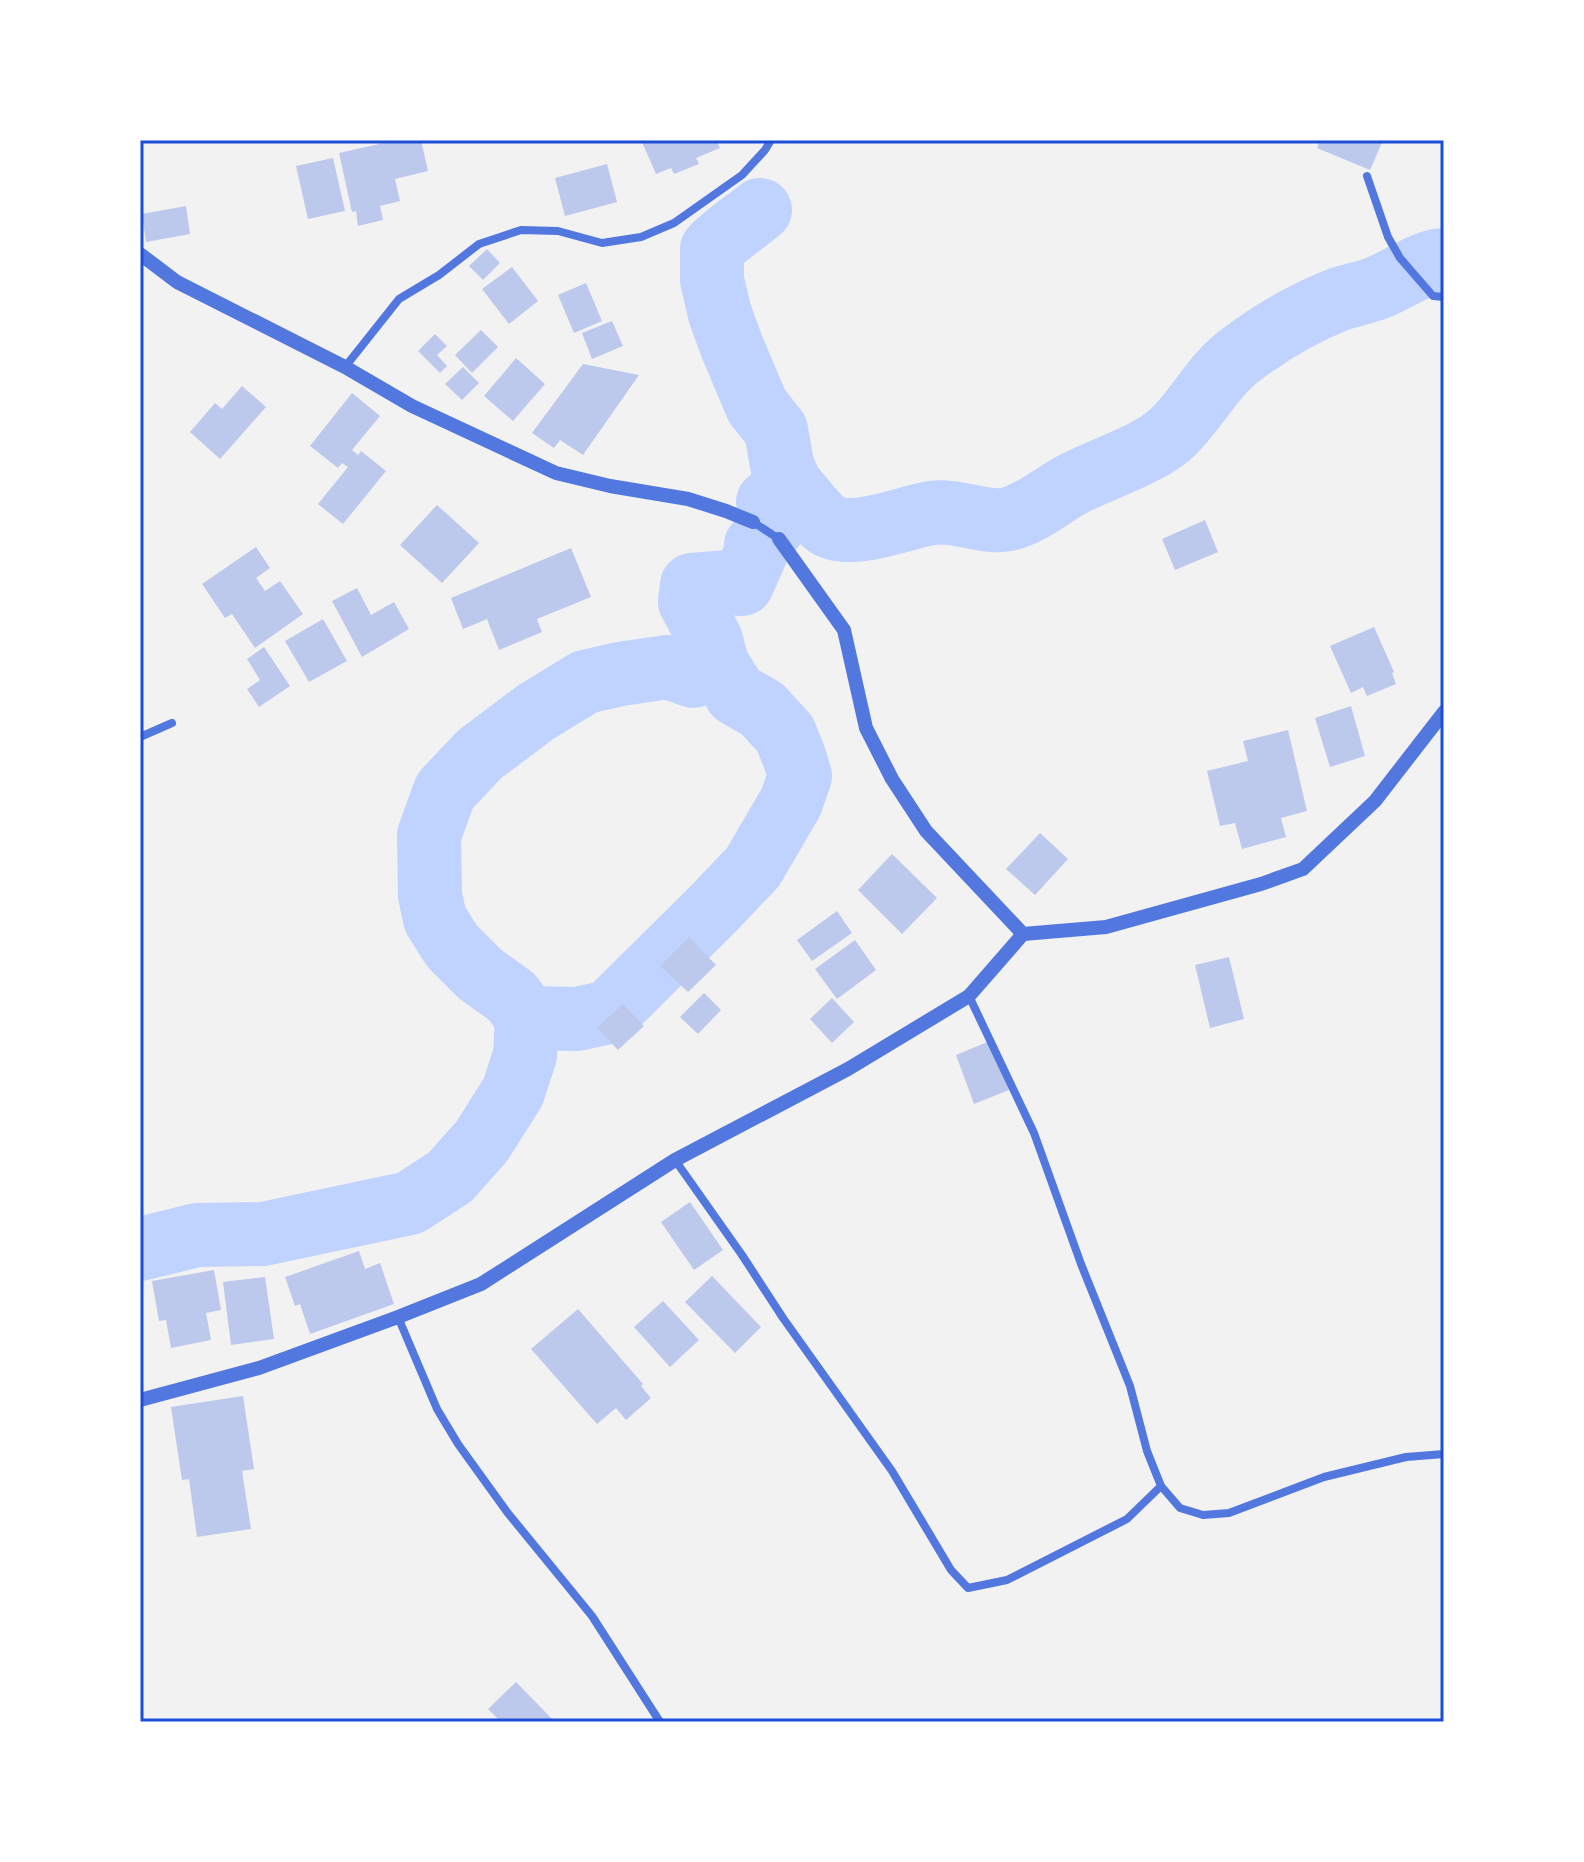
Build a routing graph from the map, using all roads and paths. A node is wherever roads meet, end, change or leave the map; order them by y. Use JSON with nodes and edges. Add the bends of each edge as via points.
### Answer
{"nodes":[{"id":1,"x":771,"y":140,"type":"edge"},
{"id":2,"x":1367,"y":176,"type":"dead end"},
{"id":3,"x":140,"y":254,"type":"edge"},
{"id":4,"x":1444,"y":297,"type":"edge"},
{"id":5,"x":345,"y":367,"type":"junction"},
{"id":6,"x":753,"y":522,"type":"joint"},
{"id":7,"x":779,"y":539,"type":"joint"},
{"id":8,"x":1444,"y":712,"type":"edge"},
{"id":9,"x":172,"y":723,"type":"dead end"},
{"id":10,"x":140,"y":737,"type":"edge"},
{"id":11,"x":1023,"y":934,"type":"junction"},
{"id":12,"x":969,"y":996,"type":"junction"},
{"id":13,"x":675,"y":1160,"type":"junction"},
{"id":14,"x":398,"y":1317,"type":"junction"},
{"id":15,"x":140,"y":1400,"type":"edge"},
{"id":16,"x":1444,"y":1454,"type":"edge"},
{"id":17,"x":1161,"y":1486,"type":"junction"},
{"id":18,"x":660,"y":1722,"type":"edge"}],
"edges":[{"from":1,"to":5,"type":"street","via":[[742,175],[674,223],[641,237],[602,243],[558,231],[521,230],[479,244],[399,299]]},
{"from":2,"to":4,"type":"street","via":[[1400,258],[1433,296]]},
{"from":3,"to":5,"type":"street","via":[[177,282]]},
{"from":5,"to":6,"type":"street","via":[[412,406],[556,473],[688,499]]},
{"from":6,"to":7,"type":"street"},
{"from":7,"to":11,"type":"street","via":[[844,630],[866,728],[892,779],[926,831]]},
{"from":8,"to":11,"type":"street","via":[[1375,801],[1303,869],[1106,927]]},
{"from":9,"to":10,"type":"street"},
{"from":11,"to":12,"type":"street"},
{"from":12,"to":13,"type":"street","via":[[848,1069]]},
{"from":12,"to":17,"type":"street","via":[[1034,1133],[1130,1386]]},
{"from":13,"to":14,"type":"street","via":[[481,1284]]},
{"from":13,"to":17,"type":"street","via":[[968,1588],[1007,1580],[1127,1519]]},
{"from":14,"to":15,"type":"street","via":[[259,1368]]},
{"from":14,"to":18,"type":"street","via":[[437,1409],[458,1444],[592,1616]]},
{"from":16,"to":17,"type":"street","via":[[1406,1457],[1324,1477],[1229,1513],[1203,1515],[1180,1508]]}]}
